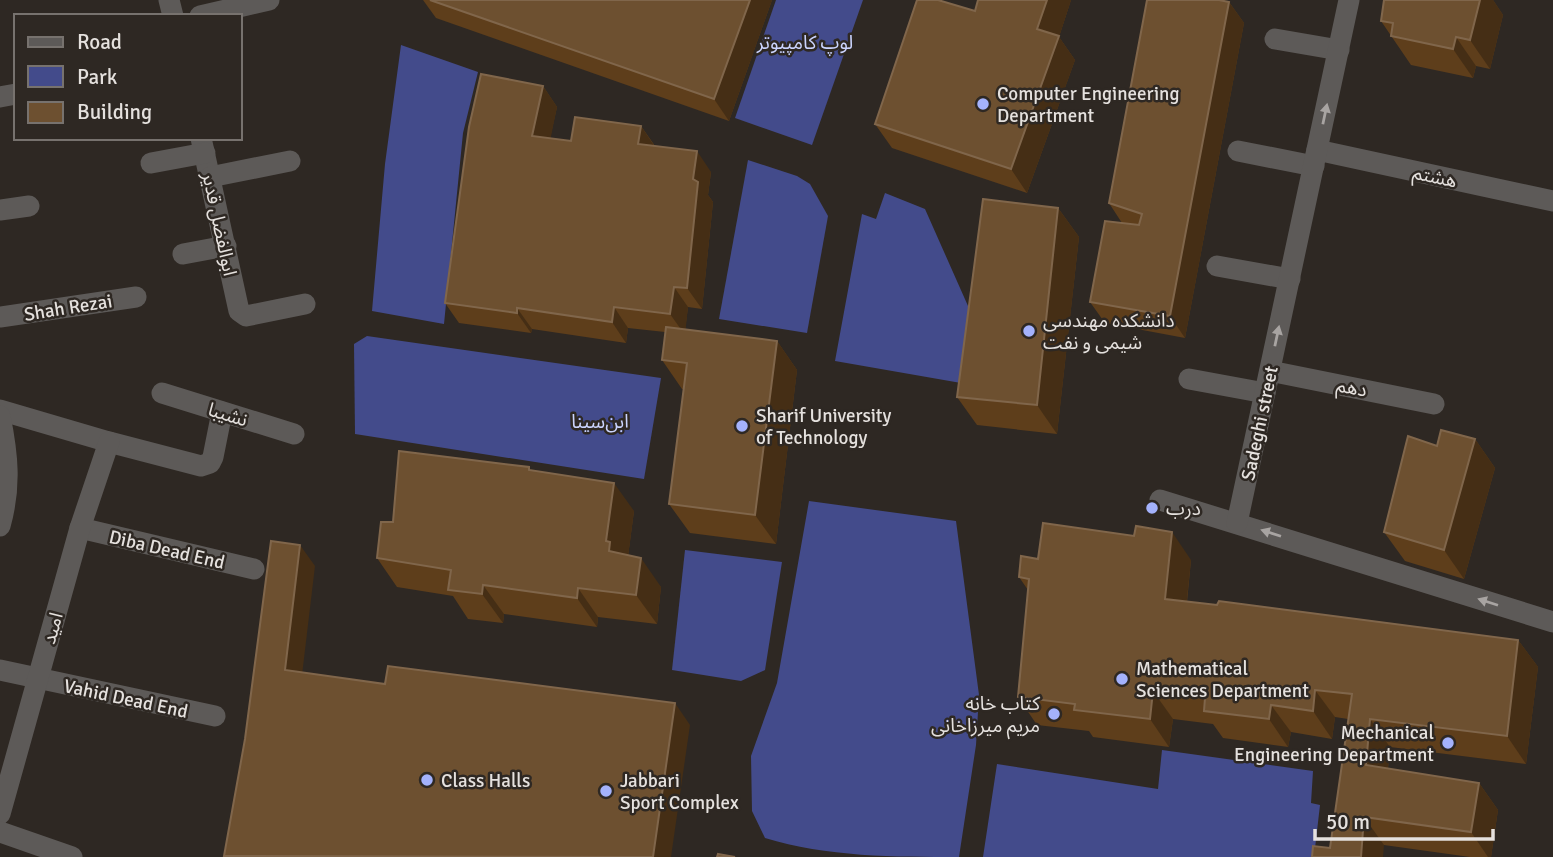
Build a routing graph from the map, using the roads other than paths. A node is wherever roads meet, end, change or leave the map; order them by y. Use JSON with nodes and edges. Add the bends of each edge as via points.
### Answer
{"nodes":[{"id":1,"x":269,"y":0,"type":"edge"},
{"id":2,"x":1349,"y":0,"type":"edge"},
{"id":3,"x":209,"y":14,"type":"edge"},
{"id":4,"x":1275,"y":39,"type":"dead end"},
{"id":5,"x":1339,"y":50,"type":"junction"},
{"id":6,"x":203,"y":146,"type":"edge"},
{"id":7,"x":1238,"y":151,"type":"dead end"},
{"id":8,"x":1316,"y":158,"type":"junction"},
{"id":9,"x":290,"y":161,"type":"dead end"},
{"id":10,"x":151,"y":163,"type":"dead end"},
{"id":11,"x":210,"y":177,"type":"junction"},
{"id":12,"x":1553,"y":201,"type":"edge"},
{"id":13,"x":29,"y":206,"type":"dead end"},
{"id":14,"x":0,"y":210,"type":"edge"},
{"id":15,"x":226,"y":246,"type":"junction"},
{"id":16,"x":183,"y":254,"type":"dead end"},
{"id":17,"x":1217,"y":266,"type":"dead end"},
{"id":18,"x":1290,"y":279,"type":"junction"},
{"id":19,"x":136,"y":297,"type":"dead end"},
{"id":20,"x":305,"y":304,"type":"dead end"},
{"id":21,"x":0,"y":317,"type":"edge"},
{"id":22,"x":1270,"y":371,"type":"junction"},
{"id":23,"x":1189,"y":379,"type":"dead end"},
{"id":24,"x":162,"y":393,"type":"dead end"},
{"id":25,"x":1265,"y":393,"type":"junction"},
{"id":26,"x":1434,"y":404,"type":"dead end"},
{"id":27,"x":0,"y":410,"type":"edge"},
{"id":28,"x":222,"y":412,"type":"junction"},
{"id":29,"x":0,"y":416,"type":"edge"},
{"id":30,"x":293,"y":434,"type":"dead end"},
{"id":31,"x":3,"y":439,"type":"edge"},
{"id":32,"x":109,"y":442,"type":"junction"},
{"id":33,"x":1160,"y":500,"type":"dead end"},
{"id":34,"x":1237,"y":523,"type":"junction"},
{"id":35,"x":0,"y":526,"type":"edge"},
{"id":36,"x":80,"y":528,"type":"junction"},
{"id":37,"x":254,"y":569,"type":"dead end"},
{"id":38,"x":1553,"y":622,"type":"edge"},
{"id":39,"x":0,"y":670,"type":"edge"},
{"id":40,"x":38,"y":679,"type":"junction"},
{"id":41,"x":215,"y":716,"type":"dead end"},
{"id":42,"x":0,"y":814,"type":"edge"},
{"id":43,"x":0,"y":832,"type":"edge"},
{"id":44,"x":72,"y":857,"type":"edge"}],
"edges":[{"from":1,"to":3,"type":"street"},
{"from":2,"to":5,"type":"street","name":"Sadeghi street"},
{"from":4,"to":5,"type":"street"},
{"from":8,"to":5,"type":"street","name":"Sadeghi street","one_way":true},
{"from":6,"to":10,"type":"street"},
{"from":6,"to":11,"type":"street","name":"ابوالفضل قدیر"},
{"from":7,"to":8,"type":"street","name":"هشتم"},
{"from":8,"to":12,"type":"street","name":"هشتم"},
{"from":8,"to":18,"type":"street","name":"Sadeghi street"},
{"from":9,"to":11,"type":"street"},
{"from":11,"to":15,"type":"street","name":"ابوالفضل قدیر"},
{"from":13,"to":14,"type":"street"},
{"from":15,"to":16,"type":"street"},
{"from":15,"to":20,"type":"street","name":"ابوالفضل قدیر","via":[[239,310],[246,316]]},
{"from":17,"to":18,"type":"street"},
{"from":22,"to":18,"type":"street","name":"Sadeghi street","one_way":true},
{"from":19,"to":21,"type":"street","name":"Shah Rezai"},
{"from":22,"to":25,"type":"street","name":"Sadeghi street"},
{"from":22,"to":26,"type":"street","name":"دهم"},
{"from":23,"to":25,"type":"street"},
{"from":24,"to":28,"type":"street","name":"نشیبا"},
{"from":25,"to":34,"type":"street","name":"Sadeghi street"},
{"from":27,"to":32,"type":"street"},
{"from":28,"to":30,"type":"street","name":"نشیبا"},
{"from":28,"to":32,"type":"street","via":[[213,457],[201,466]]},
{"from":29,"to":31,"type":"street"},
{"from":31,"to":35,"type":"street","via":[[8,473]]},
{"from":32,"to":36,"type":"street","name":"امید"},
{"from":33,"to":34,"type":"street"},
{"from":38,"to":34,"type":"street","one_way":true},
{"from":36,"to":37,"type":"street","name":"Diba Dead End"},
{"from":36,"to":40,"type":"street","name":"امید"},
{"from":39,"to":40,"type":"street","name":"Vahid Dead End"},
{"from":40,"to":41,"type":"street","name":"Vahid Dead End"},
{"from":40,"to":42,"type":"street","name":"امید"},
{"from":43,"to":44,"type":"street"}]}
